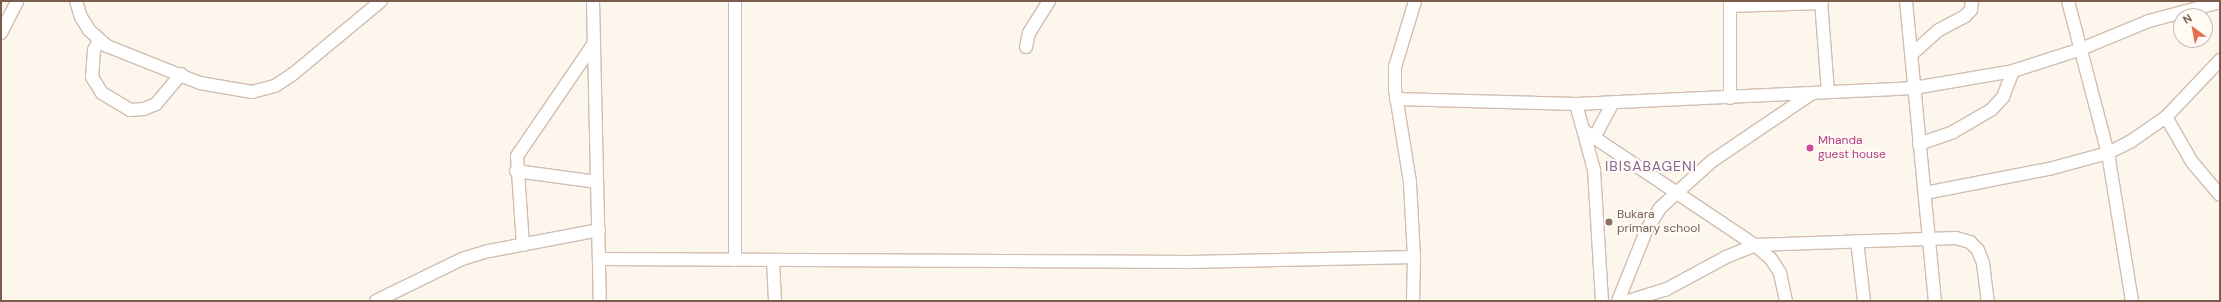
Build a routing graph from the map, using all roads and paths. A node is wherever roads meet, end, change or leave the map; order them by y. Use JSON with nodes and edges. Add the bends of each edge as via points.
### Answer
{"nodes":[{"id":1,"x":17,"y":1,"type":"edge"},
{"id":2,"x":76,"y":1,"type":"edge"},
{"id":3,"x":381,"y":1,"type":"edge"},
{"id":4,"x":593,"y":1,"type":"edge"},
{"id":5,"x":735,"y":1,"type":"edge"},
{"id":6,"x":1049,"y":1,"type":"edge"},
{"id":7,"x":1415,"y":1,"type":"edge"},
{"id":8,"x":1906,"y":1,"type":"edge"},
{"id":9,"x":1972,"y":1,"type":"edge"},
{"id":10,"x":2068,"y":1,"type":"edge"},
{"id":11,"x":1822,"y":2,"type":"edge"},
{"id":12,"x":2220,"y":2,"type":"edge"},
{"id":13,"x":1730,"y":3,"type":"edge"},
{"id":14,"x":2198,"y":8,"type":"edge"},
{"id":15,"x":2173,"y":15,"type":"edge"},
{"id":16,"x":1,"y":33,"type":"edge"},
{"id":17,"x":99,"y":41,"type":"junction"},
{"id":18,"x":594,"y":43,"type":"junction"},
{"id":19,"x":1026,"y":47,"type":"dead end"},
{"id":20,"x":2081,"y":49,"type":"junction"},
{"id":21,"x":1912,"y":54,"type":"junction"},
{"id":22,"x":2220,"y":60,"type":"edge"},
{"id":23,"x":2013,"y":72,"type":"junction"},
{"id":24,"x":181,"y":74,"type":"junction"},
{"id":25,"x":1914,"y":88,"type":"junction"},
{"id":26,"x":1828,"y":92,"type":"junction"},
{"id":27,"x":1811,"y":94,"type":"junction"},
{"id":28,"x":1730,"y":98,"type":"junction"},
{"id":29,"x":1396,"y":99,"type":"junction"},
{"id":30,"x":1613,"y":103,"type":"junction"},
{"id":31,"x":1576,"y":104,"type":"junction"},
{"id":32,"x":2166,"y":117,"type":"junction"},
{"id":33,"x":1590,"y":135,"type":"junction"},
{"id":34,"x":1919,"y":144,"type":"junction"},
{"id":35,"x":2108,"y":153,"type":"junction"},
{"id":36,"x":516,"y":171,"type":"junction"},
{"id":37,"x":597,"y":182,"type":"junction"},
{"id":38,"x":1676,"y":191,"type":"junction"},
{"id":39,"x":1925,"y":193,"type":"junction"},
{"id":40,"x":2220,"y":195,"type":"edge"},
{"id":41,"x":599,"y":230,"type":"junction"},
{"id":42,"x":1929,"y":240,"type":"junction"},
{"id":43,"x":1857,"y":242,"type":"junction"},
{"id":44,"x":523,"y":245,"type":"junction"},
{"id":45,"x":1755,"y":245,"type":"junction"},
{"id":46,"x":1414,"y":257,"type":"junction"},
{"id":47,"x":599,"y":259,"type":"junction"},
{"id":48,"x":735,"y":260,"type":"junction"},
{"id":49,"x":773,"y":260,"type":"junction"},
{"id":50,"x":376,"y":301,"type":"edge"},
{"id":51,"x":600,"y":301,"type":"edge"},
{"id":52,"x":776,"y":301,"type":"edge"},
{"id":53,"x":1413,"y":301,"type":"edge"},
{"id":54,"x":1602,"y":301,"type":"edge"},
{"id":55,"x":1618,"y":301,"type":"edge"},
{"id":56,"x":1628,"y":301,"type":"edge"},
{"id":57,"x":1786,"y":301,"type":"edge"},
{"id":58,"x":1864,"y":301,"type":"edge"},
{"id":59,"x":1935,"y":301,"type":"edge"},
{"id":60,"x":1988,"y":301,"type":"edge"},
{"id":61,"x":2132,"y":301,"type":"edge"}],
"edges":[{"from":1,"to":16,"type":"street"},
{"from":2,"to":17,"type":"street","via":[[81,17]]},
{"from":3,"to":24,"type":"street","via":[[275,86],[252,92],[225,89],[200,83]]},
{"from":4,"to":18,"type":"street"},
{"from":5,"to":48,"type":"street"},
{"from":6,"to":19,"type":"street","via":[[1029,33]]},
{"from":7,"to":29,"type":"street","via":[[1395,67]]},
{"from":8,"to":21,"type":"street"},
{"from":9,"to":21,"type":"street","via":[[1968,13],[1939,30]]},
{"from":10,"to":20,"type":"street"},
{"from":11,"to":13,"type":"street"},
{"from":11,"to":26,"type":"street"},
{"from":12,"to":14,"type":"street"},
{"from":13,"to":28,"type":"street"},
{"from":15,"to":20,"type":"street","via":[[2149,21]]},
{"from":17,"to":24,"type":"street","via":[[119,52]]},
{"from":17,"to":24,"type":"street","via":[[94,50],[92,77],[102,93],[130,110],[144,109],[156,104]]},
{"from":18,"to":36,"type":"street","via":[[517,156]]},
{"from":18,"to":37,"type":"street"},
{"from":20,"to":23,"type":"street"},
{"from":20,"to":35,"type":"street"},
{"from":21,"to":25,"type":"street"},
{"from":22,"to":32,"type":"street"},
{"from":23,"to":25,"type":"street"},
{"from":23,"to":34,"type":"street","via":[[2003,97],[1991,110],[1953,132]]},
{"from":25,"to":26,"type":"street"},
{"from":25,"to":34,"type":"street"},
{"from":26,"to":27,"type":"street"},
{"from":27,"to":28,"type":"street"},
{"from":27,"to":38,"type":"street","via":[[1712,161]]},
{"from":28,"to":30,"type":"street"},
{"from":29,"to":31,"type":"street"},
{"from":29,"to":46,"type":"street","via":[[1410,182]]},
{"from":30,"to":31,"type":"street"},
{"from":30,"to":33,"type":"street"},
{"from":31,"to":33,"type":"street"},
{"from":32,"to":35,"type":"street","via":[[2130,142]]},
{"from":32,"to":40,"type":"street","via":[[2192,162]]},
{"from":33,"to":38,"type":"street"},
{"from":33,"to":54,"type":"street"},
{"from":34,"to":39,"type":"street"},
{"from":35,"to":39,"type":"street","via":[[2049,169]]},
{"from":35,"to":61,"type":"street"},
{"from":36,"to":37,"type":"street"},
{"from":36,"to":44,"type":"street"},
{"from":37,"to":41,"type":"street"},
{"from":38,"to":45,"type":"street"},
{"from":38,"to":55,"type":"street","via":[[1660,208],[1647,229]]},
{"from":39,"to":42,"type":"street"},
{"from":41,"to":44,"type":"street"},
{"from":41,"to":47,"type":"street"},
{"from":42,"to":43,"type":"street"},
{"from":42,"to":59,"type":"street"},
{"from":42,"to":60,"type":"street","via":[[1956,238],[1970,242],[1978,250],[1983,263]]},
{"from":43,"to":45,"type":"street"},
{"from":43,"to":58,"type":"street"},
{"from":44,"to":50,"type":"street","via":[[462,259]]},
{"from":45,"to":56,"type":"street","via":[[1726,257],[1665,290]]},
{"from":45,"to":57,"type":"street","via":[[1771,259],[1780,273]]},
{"from":46,"to":49,"type":"street","via":[[1189,262]]},
{"from":46,"to":53,"type":"street"},
{"from":47,"to":48,"type":"street"},
{"from":47,"to":51,"type":"street"},
{"from":48,"to":49,"type":"street"},
{"from":49,"to":52,"type":"street"}]}
